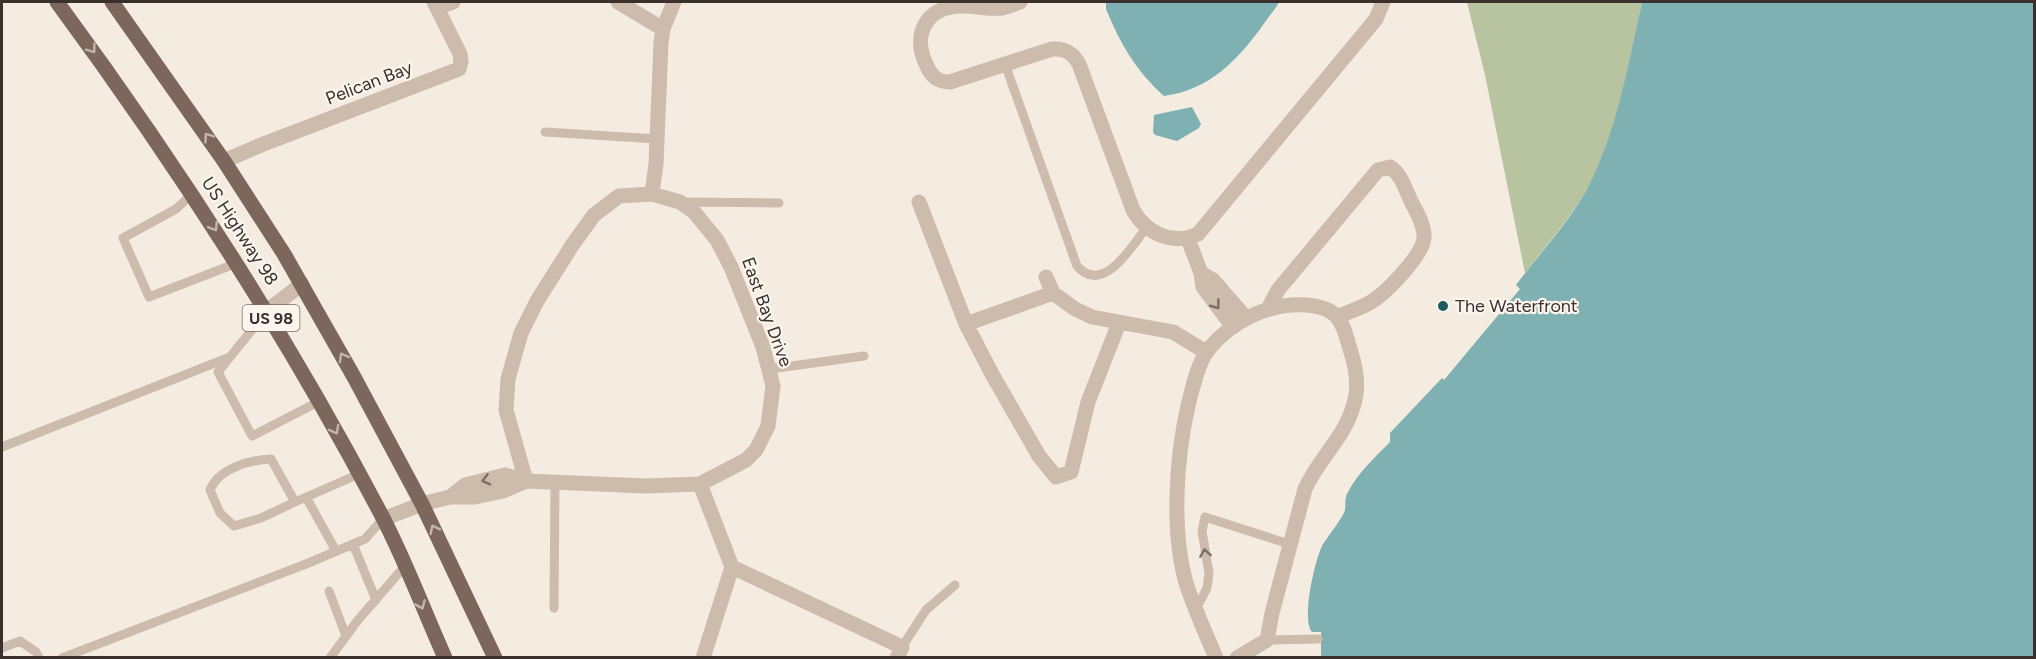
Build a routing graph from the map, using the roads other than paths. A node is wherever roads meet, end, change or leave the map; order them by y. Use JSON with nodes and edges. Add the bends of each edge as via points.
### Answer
{"nodes":[{"id":1,"x":57,"y":2,"type":"edge"},
{"id":2,"x":112,"y":2,"type":"edge"},
{"id":3,"x":453,"y":2,"type":"edge"},
{"id":4,"x":618,"y":2,"type":"edge"},
{"id":5,"x":674,"y":2,"type":"edge"},
{"id":6,"x":1020,"y":2,"type":"edge"},
{"id":7,"x":1383,"y":2,"type":"edge"},
{"id":8,"x":435,"y":4,"type":"edge"},
{"id":9,"x":663,"y":29,"type":"junction"},
{"id":10,"x":1005,"y":64,"type":"junction"},
{"id":11,"x":544,"y":132,"type":"dead end"},
{"id":12,"x":657,"y":140,"type":"junction"},
{"id":13,"x":224,"y":161,"type":"junction"},
{"id":14,"x":193,"y":194,"type":"junction"},
{"id":15,"x":652,"y":194,"type":"junction"},
{"id":16,"x":680,"y":202,"type":"junction"},
{"id":17,"x":920,"y":202,"type":"dead end"},
{"id":18,"x":779,"y":203,"type":"dead end"},
{"id":19,"x":1146,"y":228,"type":"junction"},
{"id":20,"x":1188,"y":238,"type":"junction"},
{"id":21,"x":237,"y":263,"type":"junction"},
{"id":22,"x":1046,"y":277,"type":"dead end"},
{"id":23,"x":302,"y":284,"type":"junction"},
{"id":24,"x":1053,"y":293,"type":"junction"},
{"id":25,"x":1268,"y":309,"type":"junction"},
{"id":26,"x":267,"y":311,"type":"junction"},
{"id":27,"x":1337,"y":317,"type":"junction"},
{"id":28,"x":1119,"y":323,"type":"junction"},
{"id":29,"x":1239,"y":323,"type":"junction"},
{"id":30,"x":966,"y":324,"type":"junction"},
{"id":31,"x":1206,"y":352,"type":"junction"},
{"id":32,"x":864,"y":356,"type":"dead end"},
{"id":33,"x":230,"y":357,"type":"junction"},
{"id":34,"x":770,"y":369,"type":"junction"},
{"id":35,"x":320,"y":401,"type":"junction"},
{"id":36,"x":2,"y":447,"type":"edge"},
{"id":37,"x":359,"y":474,"type":"junction"},
{"id":38,"x":526,"y":481,"type":"junction"},
{"id":39,"x":555,"y":481,"type":"junction"},
{"id":40,"x":700,"y":484,"type":"junction"},
{"id":41,"x":306,"y":497,"type":"junction"},
{"id":42,"x":295,"y":502,"type":"junction"},
{"id":43,"x":422,"y":504,"type":"junction"},
{"id":44,"x":383,"y":519,"type":"junction"},
{"id":45,"x":352,"y":544,"type":"junction"},
{"id":46,"x":1289,"y":544,"type":"junction"},
{"id":47,"x":336,"y":551,"type":"junction"},
{"id":48,"x":404,"y":567,"type":"junction"},
{"id":49,"x":732,"y":567,"type":"junction"},
{"id":50,"x":954,"y":585,"type":"dead end"},
{"id":51,"x":329,"y":591,"type":"dead end"},
{"id":52,"x":376,"y":600,"type":"junction"},
{"id":53,"x":554,"y":608,"type":"dead end"},
{"id":54,"x":1196,"y":609,"type":"junction"},
{"id":55,"x":346,"y":636,"type":"junction"},
{"id":56,"x":1318,"y":639,"type":"dead end"},
{"id":57,"x":1267,"y":640,"type":"junction"},
{"id":58,"x":2,"y":648,"type":"edge"},
{"id":59,"x":899,"y":652,"type":"edge"},
{"id":60,"x":39,"y":657,"type":"edge"},
{"id":61,"x":62,"y":657,"type":"edge"},
{"id":62,"x":330,"y":657,"type":"edge"},
{"id":63,"x":445,"y":657,"type":"edge"},
{"id":64,"x":495,"y":657,"type":"edge"},
{"id":65,"x":703,"y":657,"type":"edge"},
{"id":66,"x":1216,"y":657,"type":"edge"},
{"id":67,"x":1237,"y":657,"type":"edge"}],
"edges":[{"from":1,"to":14,"type":"main road","name":"US Highway 98","number":"US 98","one_way":true},
{"from":13,"to":2,"type":"main road","name":"US Highway 98","number":"US 98","one_way":true},
{"from":3,"to":8,"type":"street"},
{"from":4,"to":9,"type":"street"},
{"from":5,"to":9,"type":"street"},
{"from":6,"to":10,"type":"street","via":[[1001,8],[947,8],[927,21],[920,32],[923,59],[941,82],[960,80]]},
{"from":7,"to":20,"type":"street","via":[[1376,19],[1198,234]]},
{"from":8,"to":13,"type":"street","name":"Pelican Bay","via":[[460,54],[459,69]]},
{"from":9,"to":12,"type":"street"},
{"from":10,"to":19,"type":"street","via":[[1052,49],[1075,57],[1133,210]]},
{"from":10,"to":19,"type":"lane","via":[[1077,266],[1096,276],[1111,270]]},
{"from":11,"to":12,"type":"lane"},
{"from":12,"to":15,"type":"street"},
{"from":13,"to":23,"type":"main road","name":"US Highway 98","number":"US 98"},
{"from":14,"to":21,"type":"main road","name":"US Highway 98","number":"US 98","one_way":true},
{"from":14,"to":21,"type":"lane","via":[[176,209],[123,238],[149,297]]},
{"from":15,"to":16,"type":"street","name":"East Bay Drive"},
{"from":15,"to":38,"type":"street","name":"East Bay Drive","via":[[620,196],[594,215],[537,301],[521,333],[508,379],[506,410]]},
{"from":16,"to":18,"type":"lane"},
{"from":16,"to":34,"type":"street","name":"East Bay Drive","via":[[709,230],[732,267]]},
{"from":17,"to":30,"type":"street"},
{"from":19,"to":20,"type":"street","via":[[1176,239]]},
{"from":20,"to":29,"type":"street","via":[[1203,287]]},
{"from":21,"to":26,"type":"main road","name":"US Highway 98","number":"US 98"},
{"from":22,"to":24,"type":"street"},
{"from":23,"to":26,"type":"street"},
{"from":43,"to":23,"type":"main road","name":"US Highway 98","number":"US 98","one_way":true},
{"from":24,"to":28,"type":"street","via":[[1092,317]]},
{"from":24,"to":30,"type":"street"},
{"from":25,"to":27,"type":"street","via":[[1298,304],[1318,306]]},
{"from":25,"to":27,"type":"street","via":[[1278,290],[1377,170],[1390,168],[1401,179],[1422,226],[1422,247],[1382,295]]},
{"from":25,"to":29,"type":"street"},
{"from":26,"to":33,"type":"lane"},
{"from":26,"to":35,"type":"main road","name":"US Highway 98","number":"US 98"},
{"from":27,"to":46,"type":"street","via":[[1356,370],[1356,392],[1348,421],[1305,489]]},
{"from":28,"to":30,"type":"street","via":[[1088,402],[1071,472],[1056,477],[1040,456]]},
{"from":28,"to":31,"type":"street","via":[[1173,332]]},
{"from":29,"to":31,"type":"street"},
{"from":31,"to":54,"type":"street","via":[[1184,424],[1177,494],[1177,530]]},
{"from":32,"to":34,"type":"lane"},
{"from":33,"to":35,"type":"lane","via":[[218,372],[252,436]]},
{"from":33,"to":36,"type":"lane"},
{"from":34,"to":40,"type":"street","name":"East Bay Drive","via":[[770,415],[756,450],[746,460]]},
{"from":35,"to":37,"type":"main road","name":"US Highway 98","number":"US 98","one_way":true},
{"from":37,"to":41,"type":"lane"},
{"from":37,"to":44,"type":"main road","name":"US Highway 98","number":"US 98"},
{"from":38,"to":39,"type":"street"},
{"from":38,"to":43,"type":"street","via":[[505,475],[465,485],[450,497]]},
{"from":39,"to":40,"type":"street","via":[[646,486]]},
{"from":39,"to":53,"type":"lane"},
{"from":40,"to":49,"type":"street"},
{"from":41,"to":42,"type":"lane"},
{"from":41,"to":47,"type":"lane"},
{"from":42,"to":42,"type":"lane","via":[[271,459],[231,470],[214,479],[210,490],[220,513],[234,526]]},
{"from":43,"to":44,"type":"street"},
{"from":64,"to":43,"type":"main road","name":"US Highway 98","number":"US 98","one_way":true},
{"from":44,"to":45,"type":"lane","via":[[365,539]]},
{"from":44,"to":48,"type":"main road","name":"US Highway 98","number":"US 98"},
{"from":45,"to":47,"type":"lane"},
{"from":45,"to":52,"type":"lane"},
{"from":54,"to":46,"type":"lane","one_way":true,"via":[[1207,588],[1209,573],[1202,531],[1205,517]]},
{"from":46,"to":57,"type":"street"},
{"from":47,"to":61,"type":"lane"},
{"from":48,"to":52,"type":"lane"},
{"from":48,"to":63,"type":"main road","name":"US Highway 98","number":"US 98","one_way":true},
{"from":49,"to":59,"type":"street"},
{"from":49,"to":65,"type":"street"},
{"from":50,"to":59,"type":"lane","via":[[926,610]]},
{"from":51,"to":55,"type":"lane"},
{"from":52,"to":55,"type":"lane"},
{"from":54,"to":66,"type":"street"},
{"from":55,"to":62,"type":"lane"},
{"from":56,"to":57,"type":"lane"},
{"from":57,"to":67,"type":"street"},
{"from":58,"to":60,"type":"lane","via":[[20,641]]}]}
